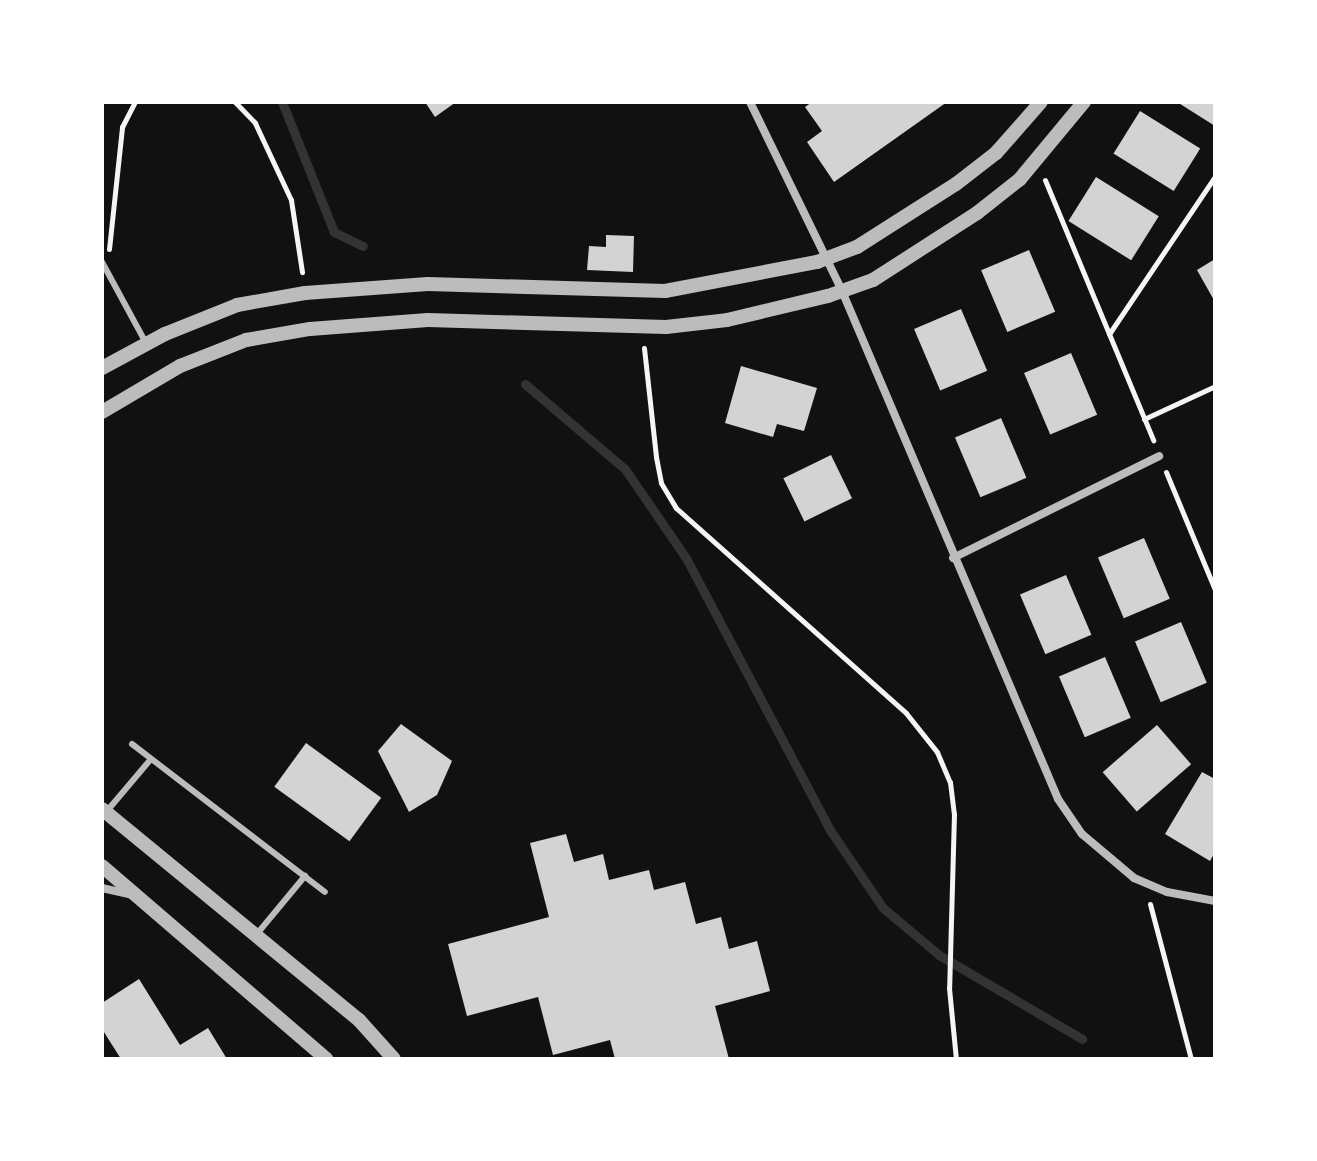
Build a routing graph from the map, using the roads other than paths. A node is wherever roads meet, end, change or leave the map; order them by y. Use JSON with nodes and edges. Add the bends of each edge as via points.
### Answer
{"nodes":[{"id":1,"x":750,"y":102,"type":"edge"},
{"id":2,"x":1041,"y":102,"type":"edge"},
{"id":3,"x":1084,"y":102,"type":"edge"},
{"id":4,"x":828,"y":258,"type":"junction"},
{"id":5,"x":102,"y":262,"type":"edge"},
{"id":6,"x":842,"y":291,"type":"junction"},
{"id":7,"x":146,"y":344,"type":"junction"},
{"id":8,"x":102,"y":368,"type":"edge"},
{"id":9,"x":102,"y":412,"type":"edge"},
{"id":10,"x":1159,"y":456,"type":"road end"},
{"id":11,"x":953,"y":558,"type":"junction"},
{"id":12,"x":132,"y":744,"type":"dead end"},
{"id":13,"x":151,"y":759,"type":"junction"},
{"id":14,"x":104,"y":810,"type":"edge"},
{"id":15,"x":102,"y":866,"type":"edge"},
{"id":16,"x":305,"y":876,"type":"junction"},
{"id":17,"x":102,"y":888,"type":"edge"},
{"id":18,"x":325,"y":892,"type":"dead end"},
{"id":19,"x":138,"y":897,"type":"junction"},
{"id":20,"x":1215,"y":901,"type":"edge"},
{"id":21,"x":256,"y":935,"type":"junction"},
{"id":22,"x":326,"y":1059,"type":"edge"},
{"id":23,"x":394,"y":1059,"type":"edge"}],
"edges":[{"from":1,"to":4,"type":"street"},
{"from":2,"to":4,"type":"street","via":[[996,153],[956,184],[857,247]]},
{"from":3,"to":6,"type":"street","via":[[1020,179],[938,240],[873,280]]},
{"from":4,"to":6,"type":"street"},
{"from":4,"to":7,"type":"street","via":[[721,285],[665,291],[428,284],[305,293],[237,305]]},
{"from":5,"to":7,"type":"lane"},
{"from":6,"to":9,"type":"street","via":[[727,320],[641,327],[428,320],[310,329],[220,350],[180,366]]},
{"from":6,"to":11,"type":"street"},
{"from":7,"to":8,"type":"street"},
{"from":10,"to":11,"type":"street"},
{"from":11,"to":20,"type":"street","via":[[1058,799],[1082,834],[1111,862],[1146,884]]},
{"from":12,"to":13,"type":"lane"},
{"from":13,"to":14,"type":"lane"},
{"from":13,"to":16,"type":"lane"},
{"from":14,"to":21,"type":"street"},
{"from":15,"to":19,"type":"street"},
{"from":16,"to":18,"type":"lane"},
{"from":16,"to":21,"type":"lane"},
{"from":17,"to":19,"type":"street"},
{"from":19,"to":22,"type":"street"},
{"from":21,"to":23,"type":"street","via":[[359,1020]]}]}
